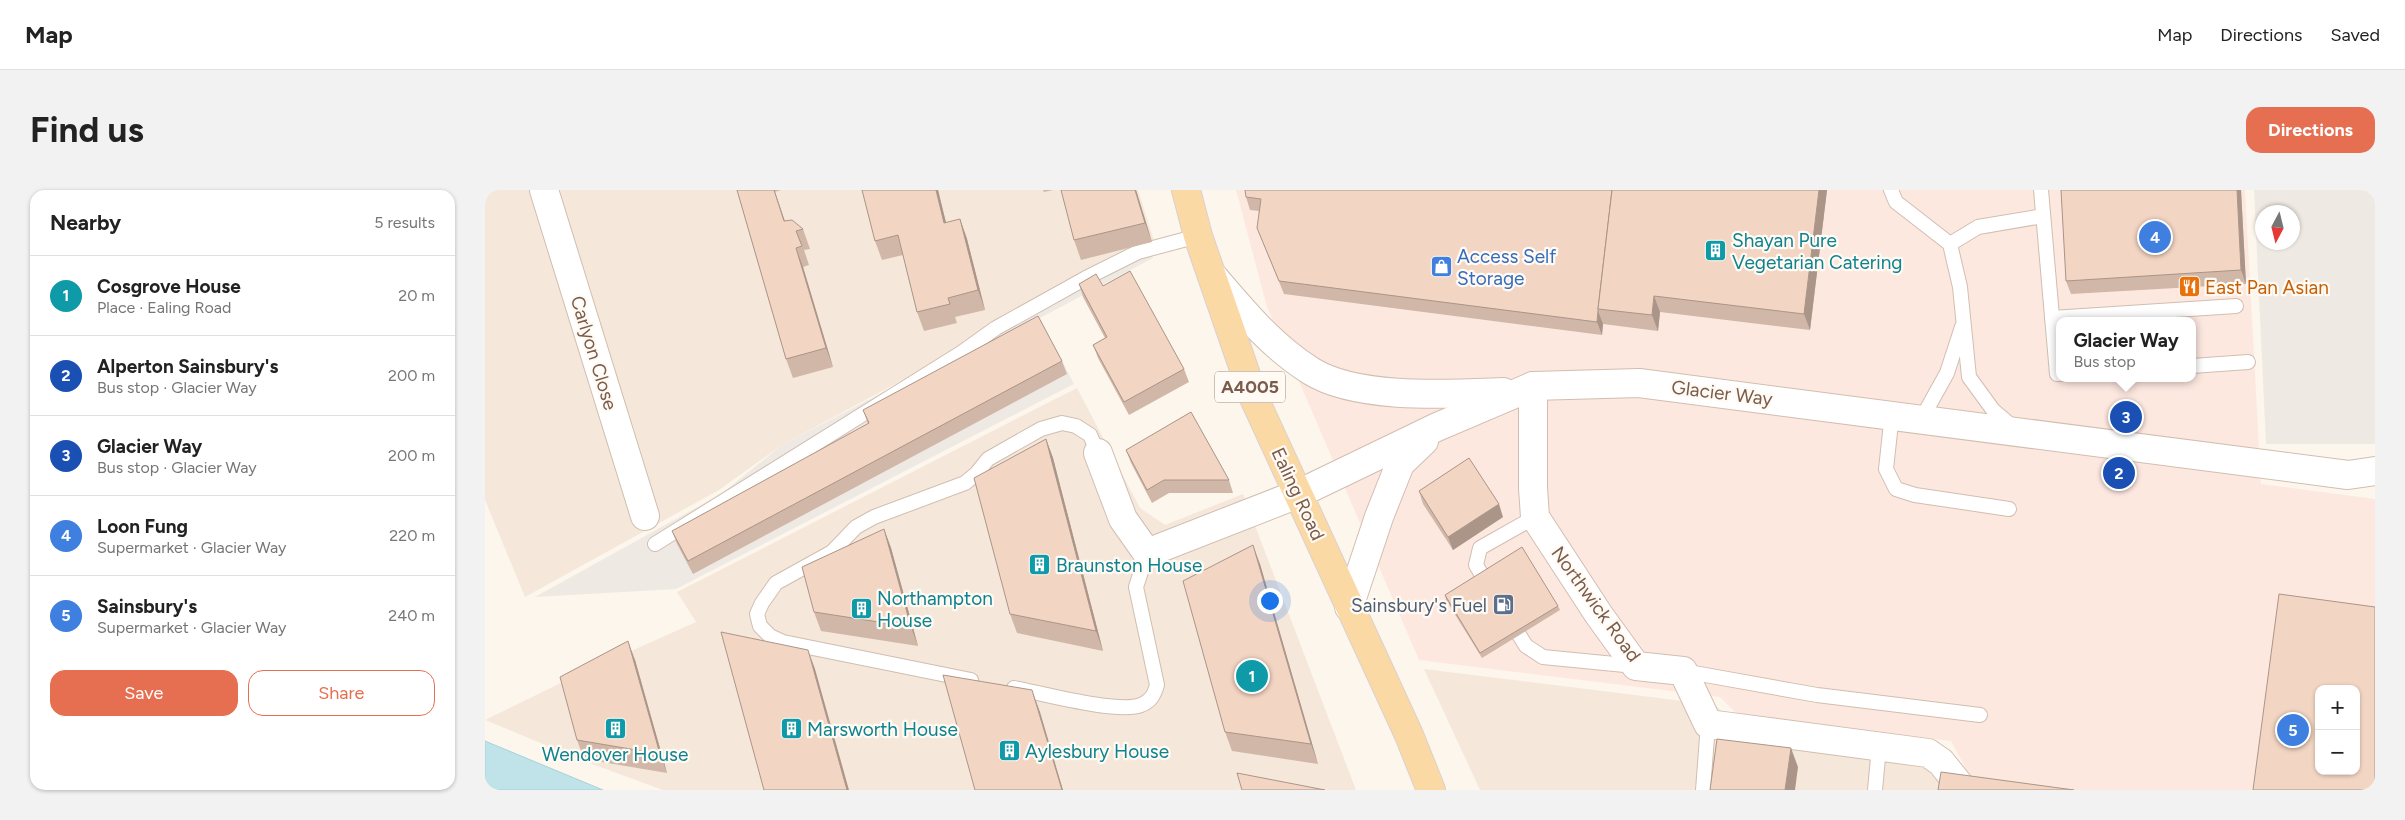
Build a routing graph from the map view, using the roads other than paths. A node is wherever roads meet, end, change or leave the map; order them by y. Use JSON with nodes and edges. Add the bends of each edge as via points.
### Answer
{"nodes":[{"id":1,"x":544,"y":190,"type":"edge"},
{"id":2,"x":1186,"y":190,"type":"edge"},
{"id":3,"x":1891,"y":190,"type":"edge"},
{"id":4,"x":2041,"y":190,"type":"edge"},
{"id":5,"x":2043,"y":216,"type":"junction"},
{"id":6,"x":1198,"y":236,"type":"junction"},
{"id":7,"x":1950,"y":244,"type":"junction"},
{"id":8,"x":1212,"y":275,"type":"junction"},
{"id":9,"x":2236,"y":306,"type":"dead end"},
{"id":10,"x":2067,"y":317,"type":"edge"},
{"id":11,"x":2052,"y":318,"type":"junction"},
{"id":12,"x":2056,"y":318,"type":"edge"},
{"id":13,"x":1963,"y":322,"type":"junction"},
{"id":14,"x":2248,"y":362,"type":"dead end"},
{"id":15,"x":2056,"y":363,"type":"edge"},
{"id":16,"x":2196,"y":366,"type":"edge"},
{"id":17,"x":1525,"y":389,"type":"junction"},
{"id":18,"x":1892,"y":414,"type":"junction"},
{"id":19,"x":1922,"y":418,"type":"junction"},
{"id":20,"x":1437,"y":427,"type":"junction"},
{"id":21,"x":2018,"y":431,"type":"junction"},
{"id":22,"x":1098,"y":453,"type":"joint"},
{"id":23,"x":2375,"y":471,"type":"edge"},
{"id":24,"x":1298,"y":494,"type":"junction"},
{"id":25,"x":2009,"y":510,"type":"dead end"},
{"id":26,"x":645,"y":516,"type":"dead end"},
{"id":27,"x":1535,"y":517,"type":"junction"},
{"id":28,"x":655,"y":544,"type":"dead end"},
{"id":29,"x":1147,"y":553,"type":"junction"},
{"id":30,"x":1349,"y":607,"type":"junction"},
{"id":31,"x":1636,"y":666,"type":"junction"},
{"id":32,"x":1683,"y":671,"type":"junction"},
{"id":33,"x":981,"y":682,"type":"edge"},
{"id":34,"x":1000,"y":685,"type":"edge"},
{"id":35,"x":1980,"y":715,"type":"dead end"},
{"id":36,"x":1708,"y":724,"type":"junction"},
{"id":37,"x":1879,"y":747,"type":"junction"},
{"id":38,"x":1961,"y":787,"type":"edge"},
{"id":39,"x":1431,"y":790,"type":"edge"},
{"id":40,"x":1703,"y":790,"type":"edge"},
{"id":41,"x":1875,"y":790,"type":"edge"}],
"edges":[{"from":1,"to":26,"type":"street","name":"Carlyon Close"},
{"from":2,"to":6,"type":"main road","name":"Ealing Road","number":"A4005"},
{"from":3,"to":7,"type":"lane","via":[[1896,202]]},
{"from":4,"to":5,"type":"lane"},
{"from":5,"to":7,"type":"lane","via":[[1978,227]]},
{"from":5,"to":11,"type":"lane"},
{"from":6,"to":8,"type":"main road","name":"Ealing Road","number":"A4005"},
{"from":6,"to":28,"type":"lane","via":[[1138,252],[996,328]]},
{"from":7,"to":13,"type":"lane","via":[[1960,287]]},
{"from":8,"to":17,"type":"street","via":[[1263,332],[1312,372],[1328,378],[1360,387],[1403,392]]},
{"from":8,"to":24,"type":"main road","name":"Ealing Road","number":"A4005","via":[[1254,398]]},
{"from":9,"to":10,"type":"lane"},
{"from":11,"to":12,"type":"lane"},
{"from":11,"to":15,"type":"lane"},
{"from":13,"to":19,"type":"lane","via":[[1947,373]]},
{"from":13,"to":21,"type":"lane","via":[[1969,377],[1993,410]]},
{"from":14,"to":16,"type":"lane"},
{"from":17,"to":18,"type":"street","name":"Glacier Way","via":[[1639,383]]},
{"from":17,"to":20,"type":"street","name":"Glacier Way"},
{"from":17,"to":27,"type":"street","name":"Northwick Road"},
{"from":18,"to":19,"type":"street","name":"Glacier Way"},
{"from":18,"to":25,"type":"lane","via":[[1886,469],[1896,489]]},
{"from":19,"to":21,"type":"street","name":"Glacier Way"},
{"from":20,"to":24,"type":"street","name":"Glacier Way"},
{"from":20,"to":30,"type":"street","via":[[1400,464]]},
{"from":21,"to":23,"type":"street","name":"Glacier Way","via":[[2348,475]]},
{"from":22,"to":29,"type":"street","via":[[1123,519]]},
{"from":22,"to":33,"type":"lane","via":[[1090,435],[1076,426],[1062,424],[1041,429],[988,459],[965,483],[856,526],[832,552],[776,582],[757,614],[760,626],[783,642]]},
{"from":24,"to":29,"type":"street","name":"Glacier Way"},
{"from":24,"to":30,"type":"main road","name":"Ealing Road","number":"A4005"},
{"from":27,"to":31,"type":"street","name":"Northwick Road"},
{"from":27,"to":31,"type":"lane","via":[[1481,548],[1475,566],[1526,646],[1543,657]]},
{"from":29,"to":34,"type":"lane","via":[[1136,587],[1157,685],[1153,698],[1139,706],[1121,708]]},
{"from":30,"to":39,"type":"main road","name":"Ealing Road","number":"A4005"},
{"from":31,"to":32,"type":"street","name":"Northwick Road"},
{"from":32,"to":35,"type":"lane","via":[[1817,695]]},
{"from":32,"to":36,"type":"street"},
{"from":36,"to":37,"type":"street"},
{"from":36,"to":40,"type":"lane"},
{"from":37,"to":38,"type":"street","via":[[1928,753],[1941,762]]},
{"from":37,"to":41,"type":"lane"}]}
